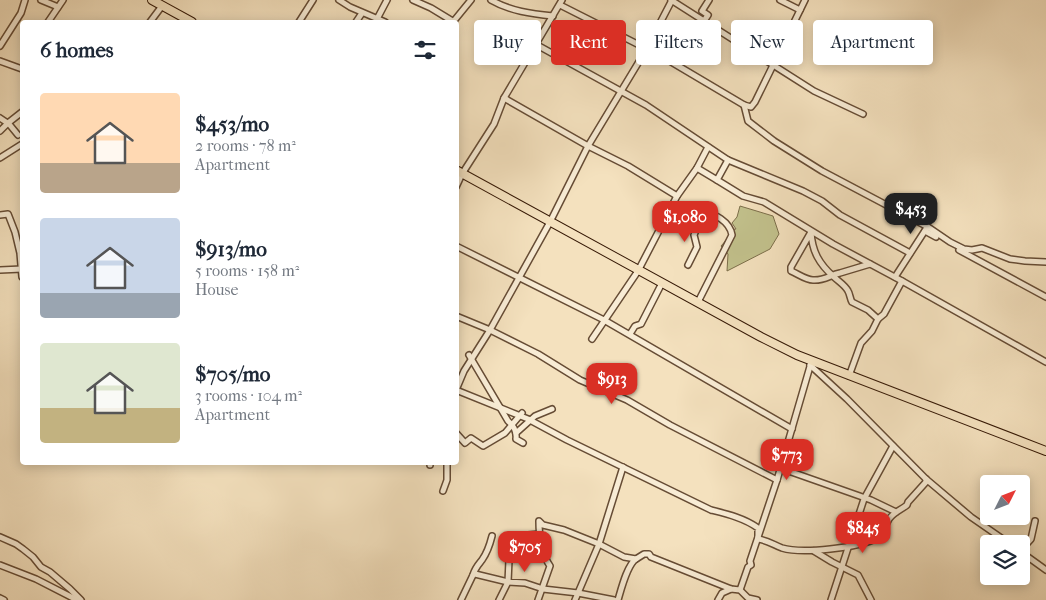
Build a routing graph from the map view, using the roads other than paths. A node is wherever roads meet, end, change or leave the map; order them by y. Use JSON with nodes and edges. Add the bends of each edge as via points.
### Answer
{"nodes":[{"id":1,"x":25,"y":0,"type":"edge"},
{"id":2,"x":42,"y":0,"type":"edge"},
{"id":3,"x":63,"y":0,"type":"edge"},
{"id":4,"x":152,"y":0,"type":"edge"},
{"id":5,"x":313,"y":0,"type":"edge"},
{"id":6,"x":340,"y":0,"type":"edge"},
{"id":7,"x":388,"y":0,"type":"edge"},
{"id":8,"x":413,"y":0,"type":"edge"},
{"id":9,"x":471,"y":0,"type":"edge"},
{"id":10,"x":492,"y":0,"type":"edge"},
{"id":11,"x":671,"y":0,"type":"edge"},
{"id":12,"x":709,"y":0,"type":"edge"},
{"id":13,"x":780,"y":0,"type":"edge"},
{"id":14,"x":805,"y":0,"type":"edge"},
{"id":15,"x":561,"y":3,"type":"edge"},
{"id":16,"x":162,"y":6,"type":"junction"},
{"id":17,"x":58,"y":7,"type":"junction"},
{"id":18,"x":800,"y":10,"type":"junction"},
{"id":19,"x":362,"y":13,"type":"junction"},
{"id":20,"x":553,"y":16,"type":"junction"},
{"id":21,"x":377,"y":19,"type":"joint"},
{"id":22,"x":49,"y":20,"type":"edge"},
{"id":23,"x":152,"y":20,"type":"edge"},
{"id":24,"x":188,"y":20,"type":"edge"},
{"id":25,"x":300,"y":20,"type":"edge"},
{"id":26,"x":357,"y":20,"type":"edge"},
{"id":27,"x":450,"y":20,"type":"edge"},
{"id":28,"x":455,"y":20,"type":"edge"},
{"id":29,"x":661,"y":20,"type":"edge"},
{"id":30,"x":702,"y":20,"type":"edge"},
{"id":31,"x":705,"y":20,"type":"edge"},
{"id":32,"x":795,"y":20,"type":"edge"},
{"id":33,"x":541,"y":38,"type":"edge"},
{"id":34,"x":636,"y":44,"type":"edge"},
{"id":35,"x":0,"y":46,"type":"edge"},
{"id":36,"x":541,"y":47,"type":"edge"},
{"id":37,"x":0,"y":61,"type":"edge"},
{"id":38,"x":523,"y":65,"type":"edge"},
{"id":39,"x":637,"y":65,"type":"edge"},
{"id":40,"x":676,"y":65,"type":"edge"},
{"id":41,"x":774,"y":65,"type":"joint"},
{"id":42,"x":20,"y":68,"type":"edge"},
{"id":43,"x":621,"y":91,"type":"junction"},
{"id":44,"x":504,"y":98,"type":"junction"},
{"id":45,"x":744,"y":105,"type":"junction"},
{"id":46,"x":20,"y":114,"type":"edge"},
{"id":47,"x":863,"y":114,"type":"dead end"},
{"id":48,"x":0,"y":118,"type":"edge"},
{"id":49,"x":8,"y":123,"type":"junction"},
{"id":50,"x":0,"y":131,"type":"edge"},
{"id":51,"x":18,"y":135,"type":"dead end"},
{"id":52,"x":20,"y":145,"type":"edge"},
{"id":53,"x":588,"y":146,"type":"junction"},
{"id":54,"x":708,"y":146,"type":"junction"},
{"id":55,"x":0,"y":158,"type":"edge"},
{"id":56,"x":728,"y":160,"type":"junction"},
{"id":57,"x":697,"y":168,"type":"junction"},
{"id":58,"x":459,"y":172,"type":"edge"},
{"id":59,"x":717,"y":180,"type":"junction"},
{"id":60,"x":677,"y":196,"type":"junction"},
{"id":61,"x":669,"y":210,"type":"junction"},
{"id":62,"x":0,"y":215,"type":"edge"},
{"id":63,"x":550,"y":222,"type":"junction"},
{"id":64,"x":697,"y":226,"type":"junction"},
{"id":65,"x":926,"y":229,"type":"junction"},
{"id":66,"x":811,"y":232,"type":"junction"},
{"id":67,"x":459,"y":247,"type":"edge"},
{"id":68,"x":910,"y":253,"type":"junction"},
{"id":69,"x":20,"y":254,"type":"edge"},
{"id":70,"x":1046,"y":262,"type":"edge"},
{"id":71,"x":870,"y":264,"type":"junction"},
{"id":72,"x":688,"y":265,"type":"dead end"},
{"id":73,"x":20,"y":269,"type":"edge"},
{"id":74,"x":0,"y":270,"type":"edge"},
{"id":75,"x":638,"y":270,"type":"junction"},
{"id":76,"x":833,"y":276,"type":"junction"},
{"id":77,"x":519,"y":277,"type":"junction"},
{"id":78,"x":895,"y":277,"type":"junction"},
{"id":79,"x":902,"y":281,"type":"junction"},
{"id":80,"x":662,"y":283,"type":"junction"},
{"id":81,"x":1046,"y":297,"type":"edge"},
{"id":82,"x":698,"y":302,"type":"junction"},
{"id":83,"x":459,"y":317,"type":"edge"},
{"id":84,"x":878,"y":319,"type":"junction"},
{"id":85,"x":604,"y":320,"type":"junction"},
{"id":86,"x":490,"y":330,"type":"junction"},
{"id":87,"x":630,"y":334,"type":"junction"},
{"id":88,"x":592,"y":339,"type":"dead end"},
{"id":89,"x":470,"y":357,"type":"junction"},
{"id":90,"x":1046,"y":362,"type":"edge"},
{"id":91,"x":811,"y":363,"type":"junction"},
{"id":92,"x":849,"y":376,"type":"junction"},
{"id":93,"x":459,"y":383,"type":"edge"},
{"id":94,"x":459,"y":391,"type":"edge"},
{"id":95,"x":500,"y":408,"type":"junction"},
{"id":96,"x":552,"y":409,"type":"dead end"},
{"id":97,"x":521,"y":414,"type":"junction"},
{"id":98,"x":530,"y":421,"type":"junction"},
{"id":99,"x":512,"y":424,"type":"junction"},
{"id":100,"x":792,"y":429,"type":"junction"},
{"id":101,"x":516,"y":432,"type":"junction"},
{"id":102,"x":459,"y":436,"type":"edge"},
{"id":103,"x":523,"y":443,"type":"dead end"},
{"id":104,"x":893,"y":446,"type":"junction"},
{"id":105,"x":1046,"y":451,"type":"edge"},
{"id":106,"x":446,"y":465,"type":"edge"},
{"id":107,"x":624,"y":467,"type":"junction"},
{"id":108,"x":780,"y":468,"type":"junction"},
{"id":109,"x":926,"y":479,"type":"junction"},
{"id":110,"x":777,"y":480,"type":"junction"},
{"id":111,"x":443,"y":491,"type":"dead end"},
{"id":112,"x":864,"y":499,"type":"junction"},
{"id":113,"x":896,"y":512,"type":"junction"},
{"id":114,"x":1035,"y":521,"type":"dead end"},
{"id":115,"x":539,"y":534,"type":"junction"},
{"id":116,"x":997,"y":535,"type":"edge"},
{"id":117,"x":492,"y":536,"type":"dead end"},
{"id":118,"x":0,"y":537,"type":"edge"},
{"id":119,"x":758,"y":539,"type":"junction"},
{"id":120,"x":1030,"y":540,"type":"edge"},
{"id":121,"x":599,"y":544,"type":"junction"},
{"id":122,"x":849,"y":547,"type":"junction"},
{"id":123,"x":814,"y":551,"type":"junction"},
{"id":124,"x":1030,"y":557,"type":"edge"},
{"id":125,"x":636,"y":559,"type":"junction"},
{"id":126,"x":0,"y":565,"type":"edge"},
{"id":127,"x":842,"y":567,"type":"junction"},
{"id":128,"x":1046,"y":569,"type":"edge"},
{"id":129,"x":473,"y":575,"type":"junction"},
{"id":130,"x":508,"y":582,"type":"junction"},
{"id":131,"x":731,"y":588,"type":"junction"},
{"id":132,"x":543,"y":589,"type":"junction"},
{"id":133,"x":740,"y":590,"type":"junction"},
{"id":134,"x":578,"y":593,"type":"junction"},
{"id":135,"x":0,"y":598,"type":"edge"},
{"id":136,"x":4,"y":600,"type":"edge"},
{"id":137,"x":78,"y":600,"type":"edge"},
{"id":138,"x":81,"y":600,"type":"edge"},
{"id":139,"x":461,"y":600,"type":"edge"},
{"id":140,"x":500,"y":600,"type":"edge"},
{"id":141,"x":538,"y":600,"type":"edge"},
{"id":142,"x":576,"y":600,"type":"edge"},
{"id":143,"x":616,"y":600,"type":"edge"},
{"id":144,"x":718,"y":600,"type":"edge"},
{"id":145,"x":757,"y":600,"type":"edge"},
{"id":146,"x":832,"y":600,"type":"edge"},
{"id":147,"x":871,"y":600,"type":"edge"}],
"edges":[{"from":1,"to":35,"type":"street","via":[[21,13]]},
{"from":2,"to":17,"type":"street"},
{"from":3,"to":17,"type":"street"},
{"from":4,"to":16,"type":"highway"},
{"from":5,"to":25,"type":"street"},
{"from":6,"to":19,"type":"street"},
{"from":7,"to":21,"type":"street"},
{"from":8,"to":27,"type":"street"},
{"from":9,"to":28,"type":"street"},
{"from":10,"to":20,"type":"street","via":[[518,11]]},
{"from":11,"to":29,"type":"street"},
{"from":11,"to":30,"type":"street"},
{"from":12,"to":31,"type":"street","via":[[702,11],[708,15]]},
{"from":13,"to":18,"type":"street"},
{"from":14,"to":18,"type":"street"},
{"from":15,"to":20,"type":"street"},
{"from":15,"to":34,"type":"street"},
{"from":16,"to":23,"type":"street"},
{"from":16,"to":24,"type":"highway"},
{"from":17,"to":22,"type":"street"},
{"from":18,"to":32,"type":"street"},
{"from":19,"to":21,"type":"street"},
{"from":19,"to":26,"type":"street"},
{"from":20,"to":33,"type":"street"},
{"from":36,"to":43,"type":"street"},
{"from":37,"to":42,"type":"street"},
{"from":38,"to":44,"type":"street"},
{"from":39,"to":43,"type":"street"},
{"from":40,"to":45,"type":"street"},
{"from":41,"to":45,"type":"street","via":[[751,107]]},
{"from":41,"to":47,"type":"street","via":[[814,91]]},
{"from":43,"to":53,"type":"street"},
{"from":43,"to":54,"type":"street"},
{"from":44,"to":53,"type":"street"},
{"from":44,"to":58,"type":"street","via":[[494,124]]},
{"from":45,"to":65,"type":"street","via":[[748,121],[774,142]]},
{"from":46,"to":49,"type":"street"},
{"from":48,"to":49,"type":"street"},
{"from":49,"to":50,"type":"street"},
{"from":49,"to":51,"type":"street"},
{"from":52,"to":55,"type":"street"},
{"from":53,"to":60,"type":"street"},
{"from":53,"to":63,"type":"street"},
{"from":54,"to":56,"type":"street"},
{"from":54,"to":57,"type":"street"},
{"from":56,"to":59,"type":"street"},
{"from":56,"to":68,"type":"street","via":[[803,191]]},
{"from":57,"to":59,"type":"street"},
{"from":57,"to":60,"type":"street"},
{"from":58,"to":63,"type":"highway"},
{"from":59,"to":66,"type":"street","via":[[743,196],[764,202]]},
{"from":60,"to":61,"type":"street"},
{"from":61,"to":64,"type":"street"},
{"from":61,"to":75,"type":"street"},
{"from":62,"to":69,"type":"street","via":[[8,214]]},
{"from":63,"to":75,"type":"highway"},
{"from":63,"to":77,"type":"street"},
{"from":64,"to":72,"type":"street","via":[[694,235],[697,247]]},
{"from":64,"to":82,"type":"street","via":[[702,216],[708,214],[724,221],[732,232]]},
{"from":65,"to":68,"type":"street"},
{"from":65,"to":70,"type":"street","via":[[964,249],[982,248],[1010,259]]},
{"from":65,"to":81,"type":"street"},
{"from":66,"to":71,"type":"street"},
{"from":66,"to":76,"type":"street","via":[[818,261]]},
{"from":66,"to":76,"type":"street","via":[[791,271],[811,280]]},
{"from":67,"to":77,"type":"street"},
{"from":68,"to":78,"type":"street"},
{"from":71,"to":76,"type":"street"},
{"from":71,"to":78,"type":"street"},
{"from":73,"to":74,"type":"street"},
{"from":75,"to":80,"type":"highway"},
{"from":75,"to":85,"type":"street"},
{"from":76,"to":84,"type":"street","via":[[848,290],[852,302]]},
{"from":77,"to":85,"type":"street"},
{"from":77,"to":86,"type":"street"},
{"from":78,"to":79,"type":"street"},
{"from":79,"to":84,"type":"street"},
{"from":79,"to":90,"type":"street"},
{"from":80,"to":82,"type":"highway"},
{"from":80,"to":87,"type":"street","via":[[641,324],[635,326]]},
{"from":82,"to":91,"type":"highway"},
{"from":83,"to":86,"type":"street"},
{"from":84,"to":92,"type":"street","via":[[861,343]]},
{"from":85,"to":87,"type":"street"},
{"from":85,"to":88,"type":"street"},
{"from":86,"to":89,"type":"street"},
{"from":86,"to":110,"type":"street","via":[[580,380],[627,400]]},
{"from":87,"to":100,"type":"street"},
{"from":89,"to":93,"type":"street"},
{"from":89,"to":95,"type":"street"},
{"from":91,"to":92,"type":"highway"},
{"from":91,"to":100,"type":"street"},
{"from":91,"to":104,"type":"street"},
{"from":92,"to":105,"type":"highway"},
{"from":94,"to":95,"type":"street"},
{"from":95,"to":97,"type":"street"},
{"from":95,"to":99,"type":"street"},
{"from":96,"to":98,"type":"street"},
{"from":97,"to":98,"type":"street"},
{"from":97,"to":99,"type":"street"},
{"from":98,"to":101,"type":"street"},
{"from":98,"to":107,"type":"street"},
{"from":99,"to":101,"type":"street"},
{"from":99,"to":102,"type":"street","via":[[504,433],[482,446],[472,438],[465,443]]},
{"from":100,"to":108,"type":"street"},
{"from":101,"to":103,"type":"street","via":[[516,439]]},
{"from":104,"to":109,"type":"street"},
{"from":104,"to":112,"type":"street"},
{"from":106,"to":111,"type":"street","via":[[447,480]]},
{"from":107,"to":119,"type":"street","via":[[711,510],[751,524],[758,528]]},
{"from":107,"to":121,"type":"street"},
{"from":108,"to":110,"type":"street"},
{"from":108,"to":112,"type":"street"},
{"from":109,"to":113,"type":"street","via":[[907,505]]},
{"from":109,"to":116,"type":"street"},
{"from":110,"to":119,"type":"street"},
{"from":112,"to":113,"type":"street"},
{"from":112,"to":122,"type":"street"},
{"from":113,"to":122,"type":"street","via":[[878,538]]},
{"from":114,"to":120,"type":"street"},
{"from":115,"to":121,"type":"street","via":[[539,521]]},
{"from":115,"to":130,"type":"street","via":[[510,538]]},
{"from":115,"to":132,"type":"street","via":[[550,566]]},
{"from":117,"to":129,"type":"street"},
{"from":118,"to":138,"type":"street","via":[[23,549]]},
{"from":119,"to":123,"type":"street","via":[[784,548]]},
{"from":119,"to":133,"type":"street"},
{"from":121,"to":125,"type":"street","via":[[624,557]]},
{"from":121,"to":134,"type":"street"},
{"from":122,"to":123,"type":"street"},
{"from":122,"to":127,"type":"street"},
{"from":123,"to":127,"type":"street"},
{"from":124,"to":128,"type":"street"},
{"from":125,"to":131,"type":"street","via":[[649,554]]},
{"from":125,"to":143,"type":"street","via":[[629,567]]},
{"from":126,"to":137,"type":"street"},
{"from":127,"to":146,"type":"street"},
{"from":127,"to":147,"type":"street","via":[[858,575]]},
{"from":129,"to":130,"type":"street"},
{"from":129,"to":139,"type":"street"},
{"from":130,"to":132,"type":"street"},
{"from":130,"to":140,"type":"street"},
{"from":131,"to":133,"type":"street"},
{"from":131,"to":144,"type":"street"},
{"from":132,"to":134,"type":"street"},
{"from":132,"to":141,"type":"street"},
{"from":133,"to":145,"type":"street","via":[[748,598]]},
{"from":134,"to":142,"type":"street"},
{"from":134,"to":143,"type":"street"},
{"from":135,"to":136,"type":"street"}]}
